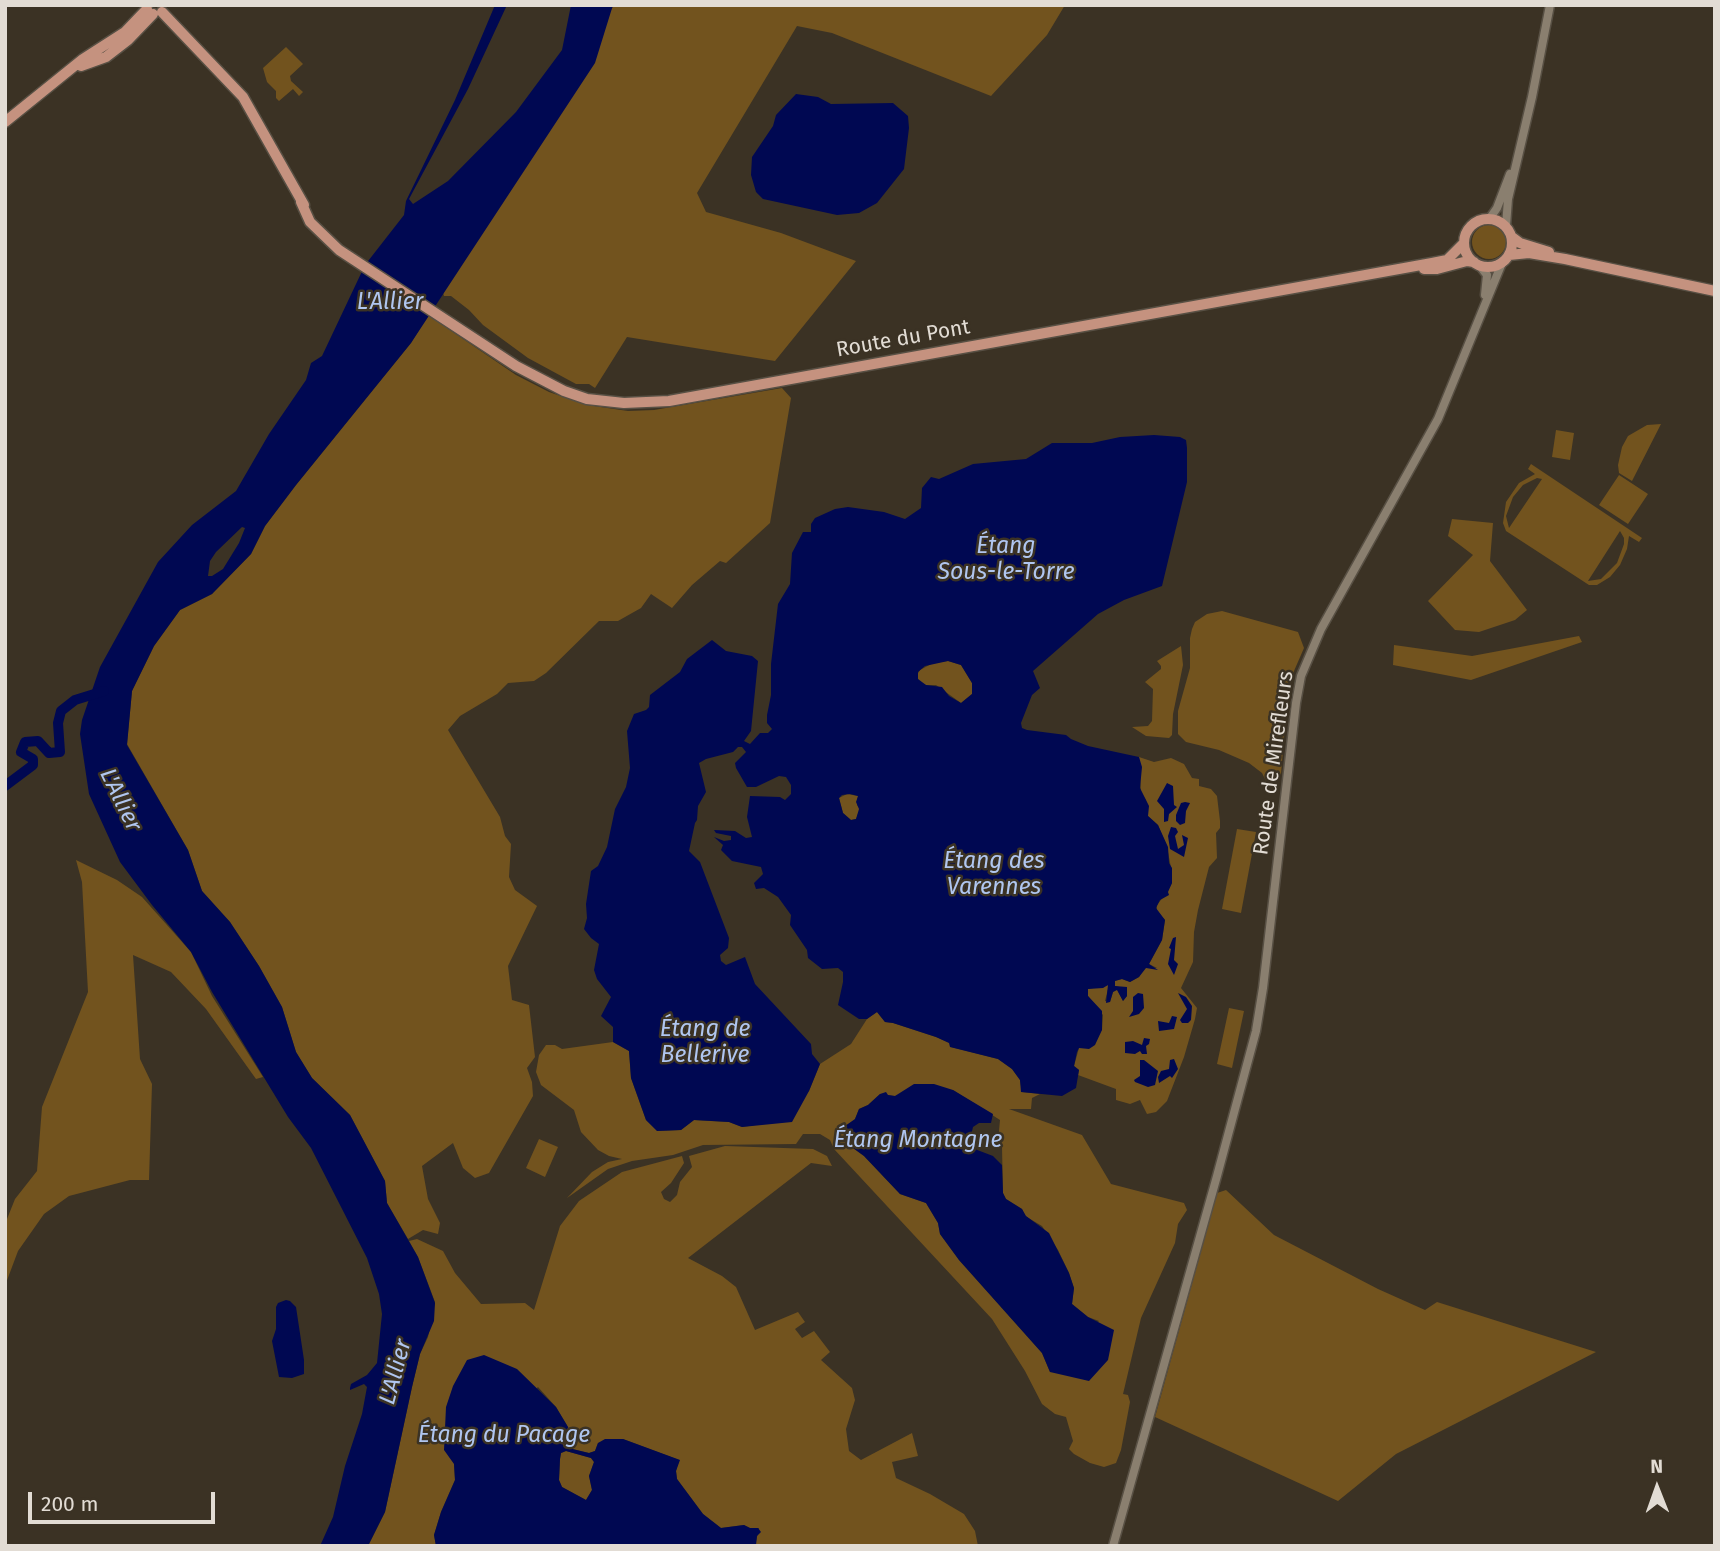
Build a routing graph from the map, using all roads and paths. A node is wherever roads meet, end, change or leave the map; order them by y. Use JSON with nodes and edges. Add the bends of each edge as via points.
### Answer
{"nodes":[{"id":1,"x":1550,"y":5,"type":"edge"},
{"id":2,"x":155,"y":9,"type":"edge"},
{"id":3,"x":5,"y":122,"type":"edge"},
{"id":4,"x":1522,"y":142,"type":"junction"},
{"id":5,"x":1490,"y":219,"type":"junction"},
{"id":6,"x":1506,"y":226,"type":"junction"},
{"id":7,"x":1512,"y":237,"type":"junction"},
{"id":8,"x":1464,"y":243,"type":"junction"},
{"id":9,"x":1505,"y":259,"type":"junction"},
{"id":10,"x":1565,"y":259,"type":"junction"},
{"id":11,"x":1477,"y":264,"type":"junction"},
{"id":12,"x":1392,"y":269,"type":"junction"},
{"id":13,"x":1715,"y":291,"type":"edge"},
{"id":14,"x":1483,"y":308,"type":"junction"},
{"id":15,"x":1113,"y":1546,"type":"edge"}],
"edges":[{"from":1,"to":4,"type":"street"},
{"from":2,"to":3,"type":"main road","via":[[106,57],[71,70]]},
{"from":2,"to":12,"type":"main road","name":"Route du Pont","via":[[243,97],[310,222],[339,250],[541,381],[596,400],[649,404]]},
{"from":4,"to":5,"type":"street"},
{"from":4,"to":6,"type":"street"},
{"from":5,"to":6,"type":"main road"},
{"from":5,"to":8,"type":"main road","via":[[1469,228]]},
{"from":6,"to":7,"type":"main road"},
{"from":7,"to":9,"type":"main road"},
{"from":7,"to":10,"type":"main road"},
{"from":8,"to":11,"type":"main road"},
{"from":8,"to":12,"type":"main road","name":"Route du Pont","via":[[1447,260]]},
{"from":9,"to":10,"type":"main road","via":[[1529,253]]},
{"from":9,"to":11,"type":"main road","via":[[1488,267]]},
{"from":9,"to":14,"type":"street","name":"Route de Mirefleurs"},
{"from":10,"to":13,"type":"main road"},
{"from":11,"to":12,"type":"main road","name":"Route du Pont"},
{"from":11,"to":14,"type":"street","name":"Route de Mirefleurs","via":[[1488,282]]},
{"from":14,"to":15,"type":"street","name":"Route de Mirefleurs","via":[[1438,419],[1321,629],[1301,676],[1256,1031]]}]}
